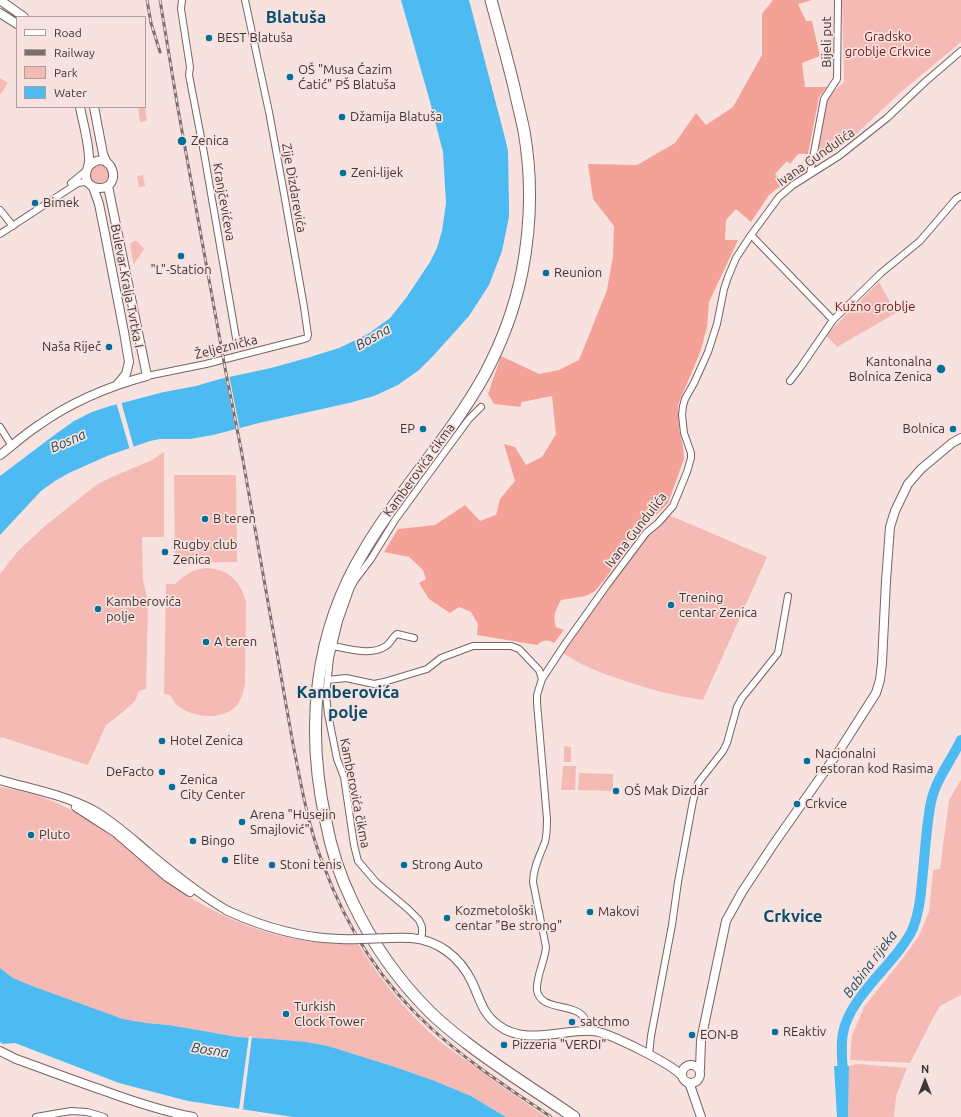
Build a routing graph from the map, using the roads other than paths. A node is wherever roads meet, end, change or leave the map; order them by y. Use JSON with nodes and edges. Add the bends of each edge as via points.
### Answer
{"nodes":[{"id":1,"x":0,"y":0,"type":"edge"},
{"id":2,"x":182,"y":0,"type":"edge"},
{"id":3,"x":246,"y":0,"type":"edge"},
{"id":4,"x":490,"y":0,"type":"edge"},
{"id":5,"x":838,"y":0,"type":"edge"},
{"id":6,"x":0,"y":13,"type":"edge"},
{"id":7,"x":23,"y":16,"type":"edge"},
{"id":8,"x":16,"y":23,"type":"edge"},
{"id":9,"x":961,"y":51,"type":"edge"},
{"id":10,"x":80,"y":108,"type":"edge"},
{"id":11,"x":94,"y":108,"type":"edge"},
{"id":12,"x":107,"y":163,"type":"junction"},
{"id":13,"x":88,"y":168,"type":"junction"},
{"id":14,"x":810,"y":174,"type":"junction"},
{"id":15,"x":91,"y":186,"type":"junction"},
{"id":16,"x":108,"y":186,"type":"junction"},
{"id":17,"x":62,"y":193,"type":"junction"},
{"id":18,"x":961,"y":196,"type":"edge"},
{"id":19,"x":0,"y":210,"type":"edge"},
{"id":20,"x":12,"y":226,"type":"junction"},
{"id":21,"x":0,"y":234,"type":"edge"},
{"id":22,"x":751,"y":234,"type":"junction"},
{"id":23,"x":833,"y":320,"type":"junction"},
{"id":24,"x":308,"y":335,"type":"joint"},
{"id":25,"x":236,"y":338,"type":"dead end"},
{"id":26,"x":129,"y":362,"type":"junction"},
{"id":27,"x":144,"y":377,"type":"junction"},
{"id":28,"x":790,"y":381,"type":"dead end"},
{"id":29,"x":116,"y":386,"type":"junction"},
{"id":30,"x":481,"y":407,"type":"dead end"},
{"id":31,"x":0,"y":427,"type":"edge"},
{"id":32,"x":961,"y":438,"type":"edge"},
{"id":33,"x":12,"y":446,"type":"junction"},
{"id":34,"x":0,"y":455,"type":"edge"},
{"id":35,"x":788,"y":596,"type":"dead end"},
{"id":36,"x":414,"y":638,"type":"dead end"},
{"id":37,"x":333,"y":646,"type":"junction"},
{"id":38,"x":542,"y":678,"type":"junction"},
{"id":39,"x":328,"y":680,"type":"junction"},
{"id":40,"x":0,"y":780,"type":"edge"},
{"id":41,"x":420,"y":939,"type":"junction"},
{"id":42,"x":588,"y":1031,"type":"junction"},
{"id":43,"x":700,"y":1046,"type":"junction"},
{"id":44,"x":0,"y":1051,"type":"edge"},
{"id":45,"x":649,"y":1055,"type":"junction"},
{"id":46,"x":662,"y":1062,"type":"junction"},
{"id":47,"x":687,"y":1065,"type":"junction"},
{"id":48,"x":700,"y":1069,"type":"junction"},
{"id":49,"x":685,"y":1079,"type":"junction"},
{"id":50,"x":697,"y":1081,"type":"junction"},
{"id":51,"x":696,"y":1101,"type":"junction"},
{"id":52,"x":37,"y":1117,"type":"edge"},
{"id":53,"x":104,"y":1117,"type":"edge"},
{"id":54,"x":192,"y":1117,"type":"edge"},
{"id":55,"x":574,"y":1117,"type":"edge"},
{"id":56,"x":701,"y":1117,"type":"edge"}],
"edges":[{"from":1,"to":7,"type":"street"},
{"from":2,"to":25,"type":"street","name":"Kranjčevićeva","via":[[181,9],[190,67],[188,75]]},
{"from":3,"to":24,"type":"street","name":"Zije Dizdarevića","via":[[284,188]]},
{"from":4,"to":55,"type":"highway","via":[[510,71],[526,143],[529,200],[522,272],[507,323],[485,374],[453,424],[381,523],[346,584],[326,639],[318,681],[316,758],[322,806],[337,865],[351,900],[381,953],[430,1013],[489,1060]]},
{"from":5,"to":14,"type":"street","name":"Bijeli put","via":[[837,79],[824,99]]},
{"from":6,"to":8,"type":"street"},
{"from":9,"to":14,"type":"street","name":"Ivana Gundulića","via":[[875,127],[839,156]]},
{"from":10,"to":13,"type":"street","name":"Bulevar Kralja Tvrtka I","via":[[89,156]]},
{"from":11,"to":12,"type":"street","name":"Bulevar Kralja Tvrtka I"},
{"from":12,"to":13,"type":"street","via":[[99,161]]},
{"from":12,"to":16,"type":"street","name":"Bulevar Kralja Tvrtka I","via":[[112,168],[114,176]]},
{"from":13,"to":15,"type":"street","name":"Bulevar Kralja Tvrtka I","via":[[86,178]]},
{"from":13,"to":17,"type":"street"},
{"from":14,"to":22,"type":"street","name":"Ivana Gundulića","via":[[778,197]]},
{"from":15,"to":16,"type":"street"},
{"from":15,"to":17,"type":"street","via":[[84,182],[78,183]]},
{"from":15,"to":26,"type":"street","name":"Bulevar Kralja Tvrtka I","via":[[99,204]]},
{"from":16,"to":27,"type":"street","name":"Bulevar Kralja Tvrtka I"},
{"from":17,"to":20,"type":"street"},
{"from":18,"to":23,"type":"street","via":[[920,241],[881,273]]},
{"from":19,"to":20,"type":"street"},
{"from":20,"to":21,"type":"street"},
{"from":22,"to":23,"type":"street"},
{"from":22,"to":38,"type":"street","name":"Ivana Gundulića","via":[[728,277],[708,352],[685,399],[682,415],[691,458],[673,506],[646,533]]},
{"from":23,"to":28,"type":"street"},
{"from":24,"to":27,"type":"street","name":"Željeznička","via":[[304,339]]},
{"from":26,"to":27,"type":"street","via":[[134,375]]},
{"from":26,"to":29,"type":"street","name":"Bulevar Kralja Tvrtka I","via":[[126,374]]},
{"from":27,"to":29,"type":"street"},
{"from":29,"to":33,"type":"street","via":[[72,405],[39,425]]},
{"from":30,"to":37,"type":"street","name":"Kamberovića čikma","via":[[469,419],[395,520],[355,580],[339,621]]},
{"from":31,"to":33,"type":"street"},
{"from":32,"to":43,"type":"street","via":[[921,469],[903,494],[890,527],[882,663],[876,693],[732,908],[726,921]]},
{"from":33,"to":34,"type":"street"},
{"from":35,"to":45,"type":"street","via":[[778,653],[742,698],[737,707],[728,743],[698,783],[678,882]]},
{"from":36,"to":37,"type":"street","via":[[397,634],[388,645],[368,652]]},
{"from":37,"to":39,"type":"street","name":"Kamberovića čikma"},
{"from":38,"to":39,"type":"street","via":[[539,670],[519,649],[511,646],[474,646],[441,658],[427,669],[384,682],[374,684],[346,678]]},
{"from":38,"to":42,"type":"street","name":"Ivana Gundulića","via":[[537,703],[547,832],[533,882],[546,947],[538,980],[538,992],[548,1003],[582,1015]]},
{"from":39,"to":41,"type":"street","name":"Kamberovića čikma","via":[[328,714],[337,759],[344,777],[358,861],[376,882],[418,920],[422,927]]},
{"from":40,"to":41,"type":"street","bridge":true,"via":[[92,810],[126,832],[213,903],[258,924],[300,934],[339,939]]},
{"from":41,"to":42,"type":"street","via":[[440,946],[460,963],[486,1013],[506,1030],[531,1036]]},
{"from":42,"to":45,"type":"street","via":[[603,1034]]},
{"from":43,"to":47,"type":"street","via":[[697,1056]]},
{"from":43,"to":48,"type":"street"},
{"from":44,"to":54,"type":"street","via":[[122,1097]]},
{"from":45,"to":46,"type":"street"},
{"from":46,"to":47,"type":"street"},
{"from":46,"to":49,"type":"street"},
{"from":47,"to":48,"type":"street","via":[[695,1065]]},
{"from":47,"to":49,"type":"street","via":[[682,1070]]},
{"from":48,"to":50,"type":"street"},
{"from":49,"to":50,"type":"street","via":[[692,1083]]},
{"from":49,"to":51,"type":"street"},
{"from":50,"to":51,"type":"street"},
{"from":51,"to":56,"type":"street"},
{"from":52,"to":53,"type":"street","via":[[71,1111]]}]}
